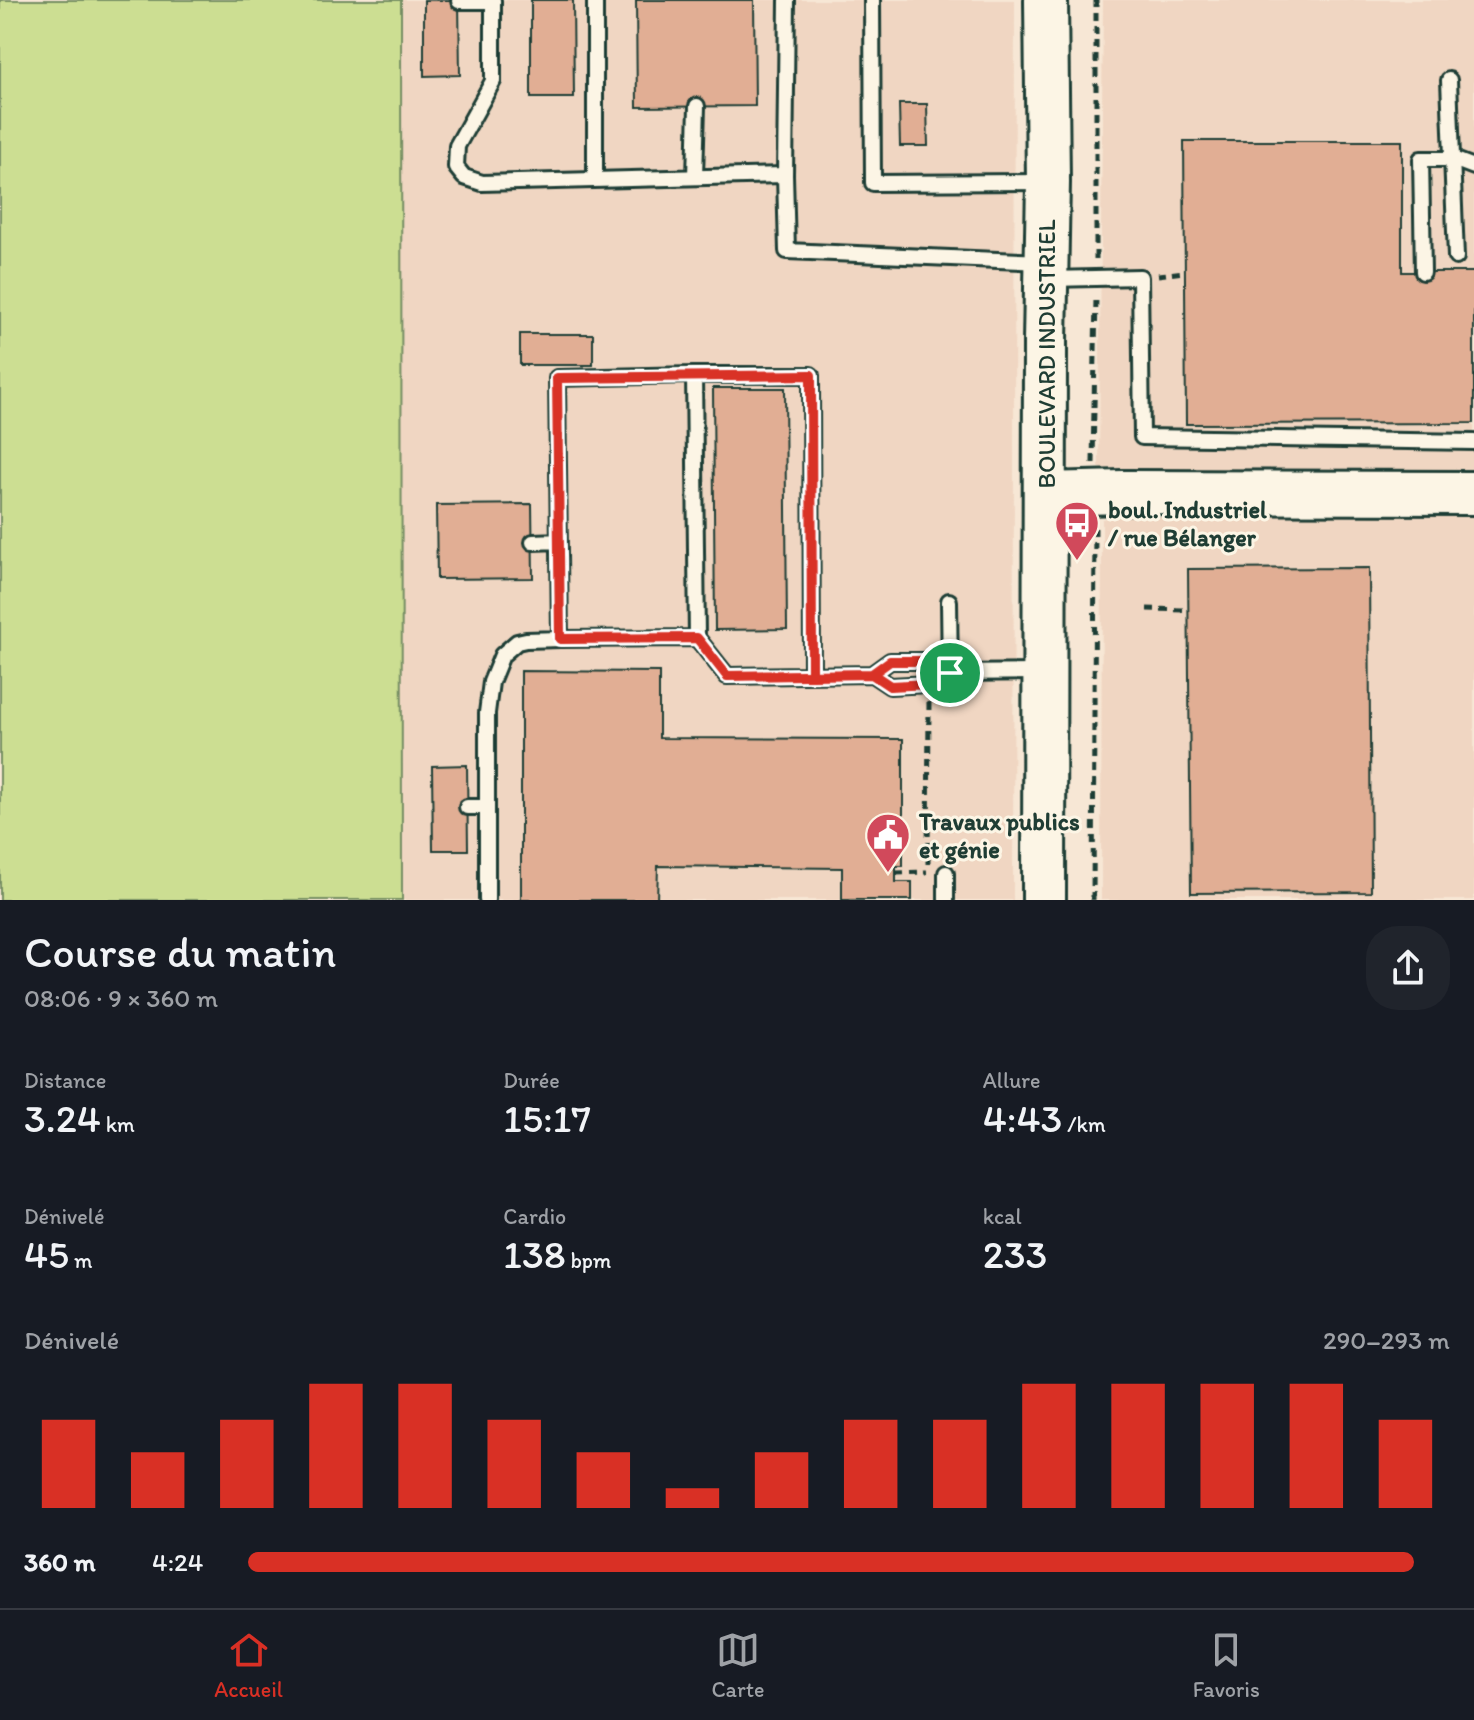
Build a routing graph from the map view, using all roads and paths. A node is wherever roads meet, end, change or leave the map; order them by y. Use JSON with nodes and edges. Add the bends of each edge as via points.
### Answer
{"nodes":[{"id":1,"x":595,"y":0,"type":"edge"},
{"id":2,"x":787,"y":0,"type":"edge"},
{"id":3,"x":872,"y":0,"type":"edge"},
{"id":4,"x":1046,"y":0,"type":"edge"},
{"id":5,"x":1096,"y":0,"type":"edge"},
{"id":6,"x":459,"y":1,"type":"edge"},
{"id":7,"x":493,"y":1,"type":"edge"},
{"id":8,"x":1449,"y":80,"type":"dead end"},
{"id":9,"x":697,"y":106,"type":"dead end"},
{"id":10,"x":1453,"y":159,"type":"junction"},
{"id":11,"x":1474,"y":167,"type":"edge"},
{"id":12,"x":785,"y":175,"type":"junction"},
{"id":13,"x":695,"y":177,"type":"junction"},
{"id":14,"x":595,"y":180,"type":"junction"},
{"id":15,"x":1048,"y":182,"type":"junction"},
{"id":16,"x":1456,"y":257,"type":"dead end"},
{"id":17,"x":1096,"y":259,"type":"dead end"},
{"id":18,"x":1046,"y":271,"type":"junction"},
{"id":19,"x":1185,"y":272,"type":"dead end"},
{"id":20,"x":1423,"y":272,"type":"dead end"},
{"id":21,"x":1140,"y":277,"type":"junction"},
{"id":22,"x":1096,"y":311,"type":"dead end"},
{"id":23,"x":694,"y":375,"type":"junction"},
{"id":24,"x":1474,"y":442,"type":"edge"},
{"id":25,"x":1093,"y":453,"type":"dead end"},
{"id":26,"x":1474,"y":493,"type":"edge"},
{"id":27,"x":1045,"y":494,"type":"junction"},
{"id":28,"x":1095,"y":521,"type":"dead end"},
{"id":29,"x":559,"y":541,"type":"junction"},
{"id":30,"x":533,"y":542,"type":"dead end"},
{"id":31,"x":949,"y":601,"type":"dead end"},
{"id":32,"x":1147,"y":609,"type":"dead end"},
{"id":33,"x":1188,"y":610,"type":"dead end"},
{"id":34,"x":697,"y":638,"type":"junction"},
{"id":35,"x":560,"y":639,"type":"junction"},
{"id":36,"x":1044,"y":671,"type":"junction"},
{"id":37,"x":950,"y":673,"type":"junction"},
{"id":38,"x":872,"y":674,"type":"junction"},
{"id":39,"x":812,"y":675,"type":"junction"},
{"id":40,"x":929,"y":693,"type":"dead end"},
{"id":41,"x":467,"y":807,"type":"dead end"},
{"id":42,"x":487,"y":807,"type":"junction"},
{"id":43,"x":896,"y":873,"type":"dead end"},
{"id":44,"x":946,"y":873,"type":"dead end"},
{"id":45,"x":487,"y":900,"type":"edge"},
{"id":46,"x":946,"y":900,"type":"edge"},
{"id":47,"x":1044,"y":900,"type":"edge"},
{"id":48,"x":1093,"y":900,"type":"edge"}],
"edges":[{"from":1,"to":14,"type":"lane"},
{"from":2,"to":12,"type":"lane"},
{"from":3,"to":15,"type":"lane","via":[[873,183]]},
{"from":4,"to":15,"type":"street","name":"BOULEVARD INDUSTRIEL"},
{"from":5,"to":17,"type":"path","name":"BOULEVARD INDUSTRIEL"},
{"from":6,"to":7,"type":"lane"},
{"from":7,"to":14,"type":"lane","via":[[493,81],[457,146],[456,167],[464,177],[482,183]]},
{"from":8,"to":10,"type":"lane"},
{"from":9,"to":13,"type":"lane"},
{"from":10,"to":11,"type":"lane"},
{"from":10,"to":16,"type":"lane"},
{"from":10,"to":20,"type":"lane","via":[[1421,159]]},
{"from":12,"to":13,"type":"lane"},
{"from":12,"to":18,"type":"lane","via":[[787,251]]},
{"from":13,"to":14,"type":"lane"},
{"from":15,"to":18,"type":"street","name":"BOULEVARD INDUSTRIEL"},
{"from":18,"to":21,"type":"lane"},
{"from":18,"to":27,"type":"street","name":"BOULEVARD INDUSTRIEL"},
{"from":19,"to":21,"type":"path"},
{"from":21,"to":24,"type":"lane","via":[[1142,437]]},
{"from":22,"to":25,"type":"path","name":"BOULEVARD INDUSTRIEL"},
{"from":23,"to":29,"type":"lane","via":[[557,378]]},
{"from":23,"to":34,"type":"lane"},
{"from":23,"to":39,"type":"lane","via":[[811,375]]},
{"from":26,"to":27,"type":"street"},
{"from":27,"to":36,"type":"street","name":"BOULEVARD INDUSTRIEL"},
{"from":28,"to":48,"type":"path"},
{"from":29,"to":30,"type":"lane"},
{"from":29,"to":35,"type":"lane"},
{"from":31,"to":37,"type":"lane"},
{"from":32,"to":33,"type":"path"},
{"from":34,"to":35,"type":"lane"},
{"from":34,"to":39,"type":"lane","via":[[727,676]]},
{"from":35,"to":42,"type":"lane","via":[[517,642],[497,666],[488,697]]},
{"from":36,"to":37,"type":"lane"},
{"from":36,"to":47,"type":"street","name":"BOULEVARD INDUSTRIEL"},
{"from":37,"to":38,"type":"lane","via":[[929,684],[890,686]]},
{"from":37,"to":38,"type":"lane","via":[[929,661],[890,661]]},
{"from":38,"to":39,"type":"lane"},
{"from":40,"to":43,"type":"path","via":[[928,872]]},
{"from":41,"to":42,"type":"lane"},
{"from":42,"to":45,"type":"lane"},
{"from":44,"to":46,"type":"lane"}]}
